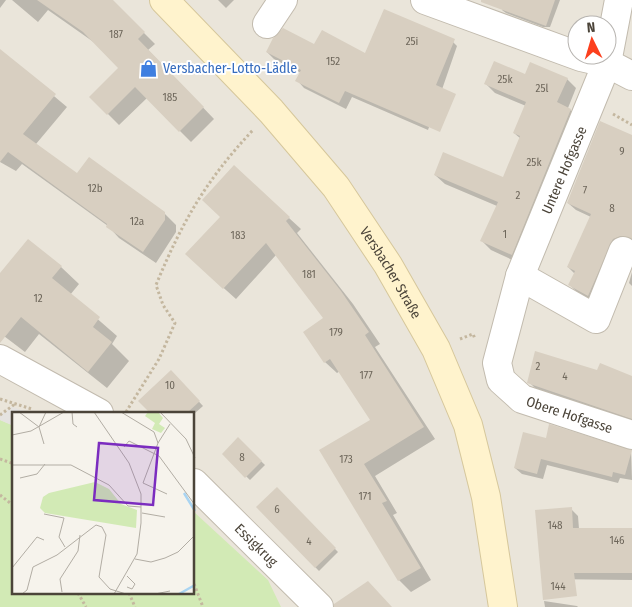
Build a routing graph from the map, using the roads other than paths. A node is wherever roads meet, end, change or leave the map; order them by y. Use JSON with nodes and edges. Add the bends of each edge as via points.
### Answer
{"nodes":[{"id":1,"x":164,"y":0,"type":"edge"},
{"id":2,"x":283,"y":0,"type":"edge"},
{"id":3,"x":425,"y":0,"type":"edge"},
{"id":4,"x":619,"y":0,"type":"edge"},
{"id":5,"x":616,"y":15,"type":"edge"},
{"id":6,"x":267,"y":24,"type":"dead end"},
{"id":7,"x":567,"y":52,"type":"edge"},
{"id":8,"x":606,"y":65,"type":"edge"},
{"id":9,"x":611,"y":65,"type":"edge"},
{"id":10,"x":632,"y":76,"type":"edge"},
{"id":11,"x":623,"y":251,"type":"dead end"},
{"id":12,"x":520,"y":276,"type":"junction"},
{"id":13,"x":0,"y":359,"type":"edge"},
{"id":14,"x":497,"y":363,"type":"joint"},
{"id":15,"x":97,"y":412,"type":"edge"},
{"id":16,"x":632,"y":435,"type":"edge"},
{"id":17,"x":195,"y":484,"type":"edge"},
{"id":18,"x":319,"y":607,"type":"edge"},
{"id":19,"x":503,"y":607,"type":"edge"}],
"edges":[{"from":1,"to":19,"type":"main road","name":"Versbacher Straße","via":[[271,111],[336,187],[388,264],[436,349],[468,425],[486,497]]},
{"from":2,"to":6,"type":"street"},
{"from":3,"to":7,"type":"street"},
{"from":4,"to":5,"type":"street","name":"Untere Hofgasse"},
{"from":8,"to":12,"type":"street","name":"Untere Hofgasse"},
{"from":9,"to":10,"type":"street"},
{"from":11,"to":12,"type":"street","via":[[596,319]]},
{"from":12,"to":14,"type":"street","name":"Untere Hofgasse"},
{"from":13,"to":15,"type":"street"},
{"from":14,"to":16,"type":"street","name":"Obere Hofgasse","via":[[501,380],[522,398]]},
{"from":17,"to":18,"type":"street","name":"Essigkrug"}]}
